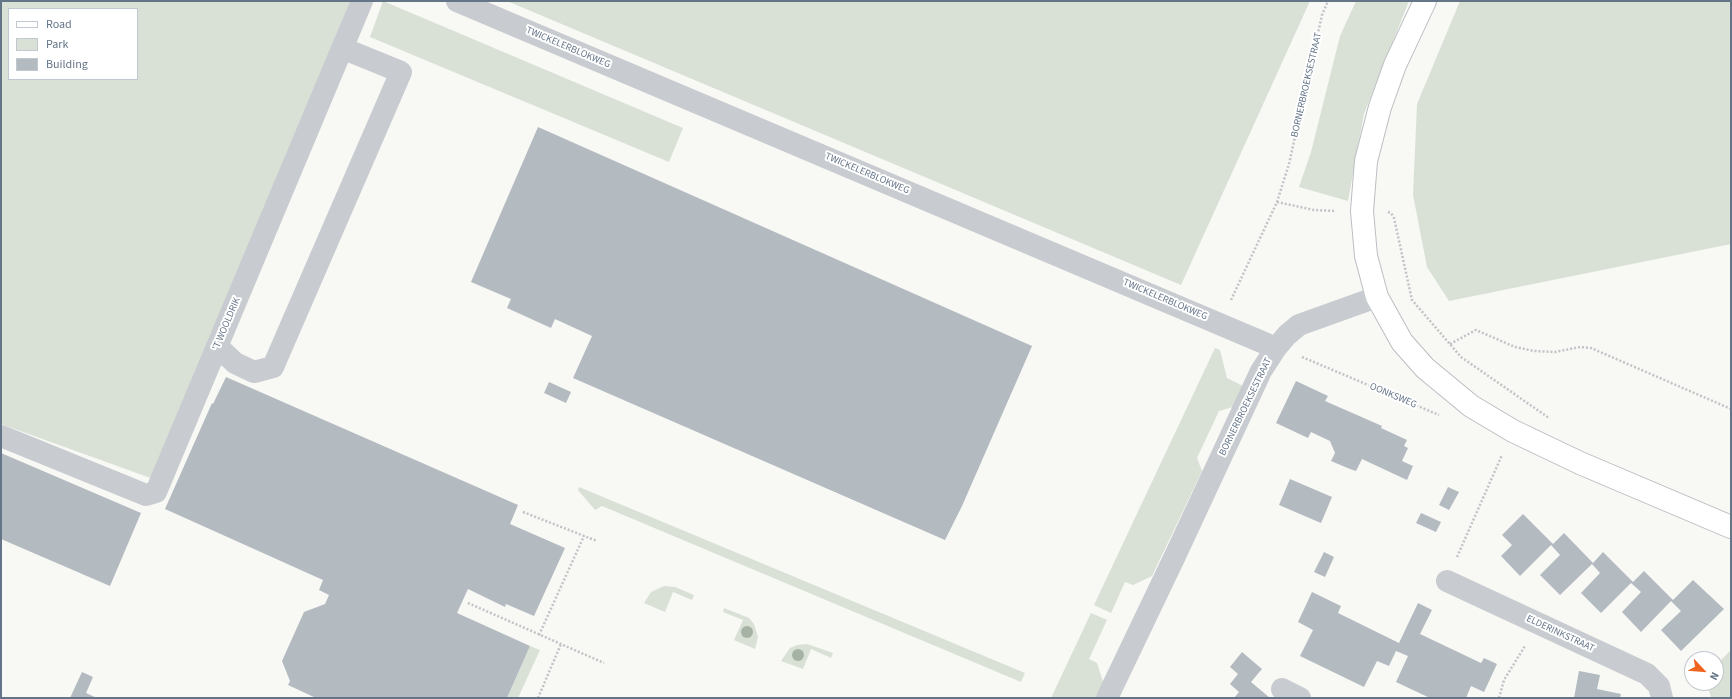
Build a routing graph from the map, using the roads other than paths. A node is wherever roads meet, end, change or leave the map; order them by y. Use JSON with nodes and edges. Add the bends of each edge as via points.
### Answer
{"nodes":[{"id":1,"x":362,"y":1,"type":"edge"},
{"id":2,"x":457,"y":1,"type":"edge"},
{"id":3,"x":1425,"y":1,"type":"edge"},
{"id":4,"x":342,"y":48,"type":"junction"},
{"id":5,"x":1377,"y":297,"type":"junction"},
{"id":6,"x":217,"y":346,"type":"junction"},
{"id":7,"x":1276,"y":348,"type":"junction"},
{"id":8,"x":1,"y":436,"type":"edge"},
{"id":9,"x":1731,"y":527,"type":"edge"},
{"id":10,"x":1446,"y":581,"type":"road end"},
{"id":11,"x":1106,"y":698,"type":"edge"},
{"id":12,"x":1662,"y":698,"type":"edge"}],
"edges":[{"from":1,"to":4,"type":"street","name":"'T WOOLDRIK"},
{"from":2,"to":7,"type":"street","name":"TWICKELERBLOKWEG"},
{"from":3,"to":5,"type":"main road","via":[[1393,72],[1380,108],[1366,162],[1362,211],[1366,256]]},
{"from":4,"to":6,"type":"street","name":"'T WOOLDRIK"},
{"from":4,"to":6,"type":"street","via":[[401,72],[273,367],[254,372],[235,363]]},
{"from":5,"to":7,"type":"street","name":"BORNERBROEKSESTRAAT","via":[[1299,325]]},
{"from":5,"to":9,"type":"main road","via":[[1402,342],[1425,368],[1471,406],[1513,431],[1580,463]]},
{"from":6,"to":8,"type":"street","name":"'T WOOLDRIK","via":[[156,492],[146,495]]},
{"from":7,"to":11,"type":"street","name":"BORNERBROEKSESTRAAT","via":[[1261,371],[1176,556]]},
{"from":10,"to":12,"type":"street","name":"ELDERINKSTRAAT","via":[[1647,674],[1659,686]]}]}
